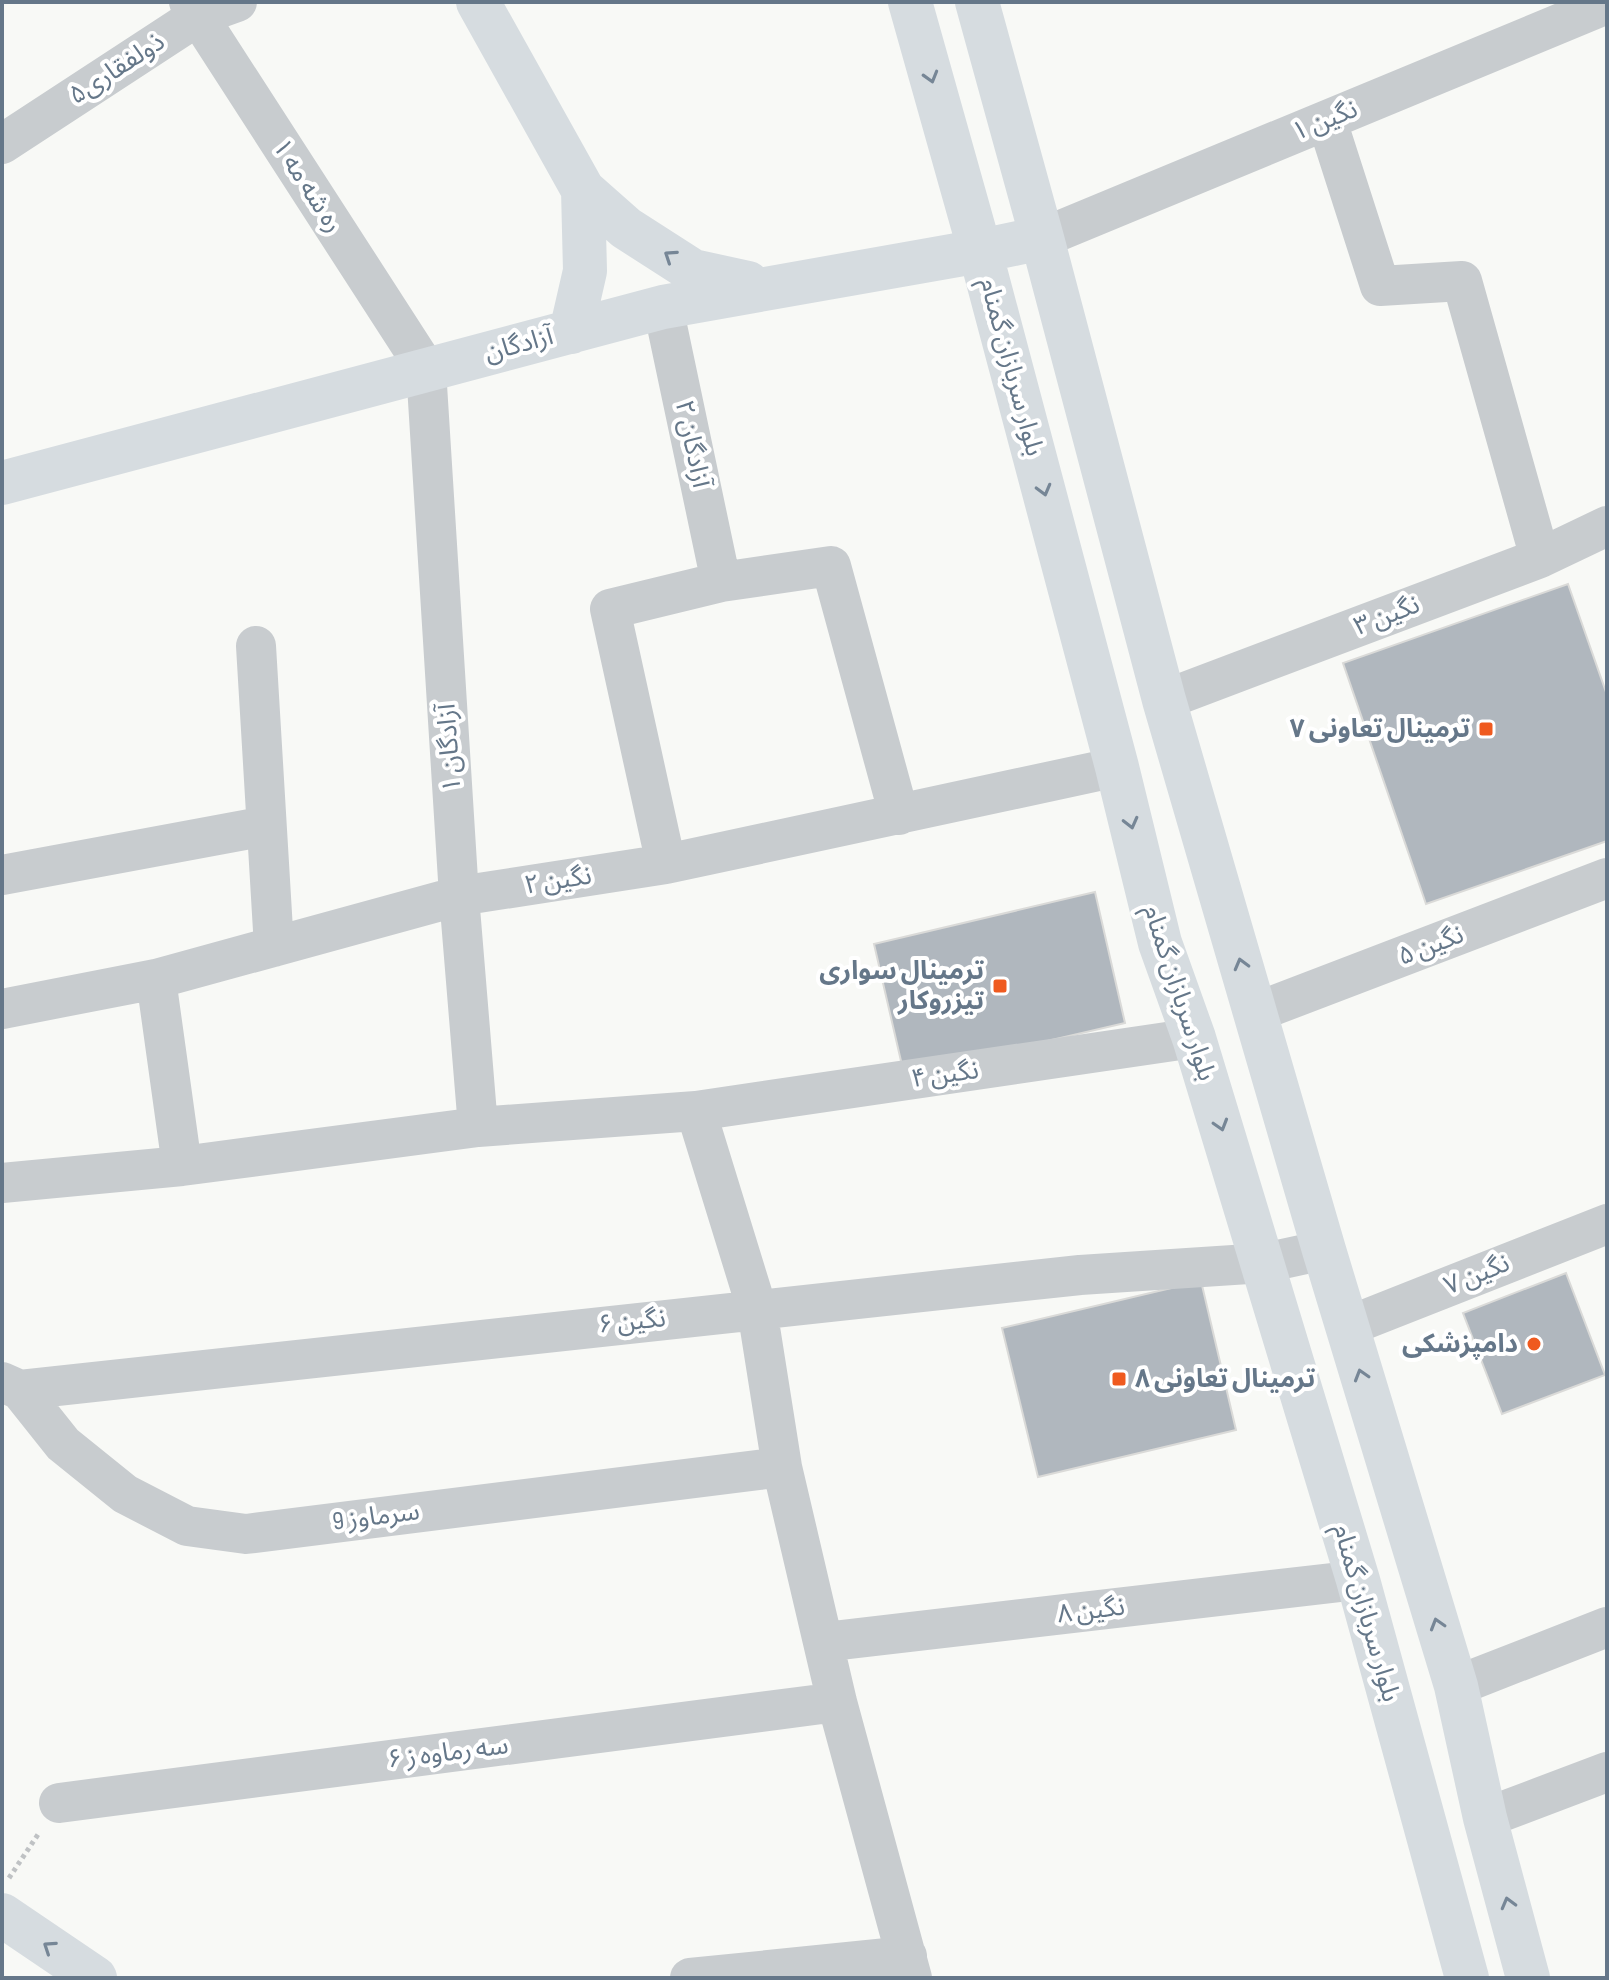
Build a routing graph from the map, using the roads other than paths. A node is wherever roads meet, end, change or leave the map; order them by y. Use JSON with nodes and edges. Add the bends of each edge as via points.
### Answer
{"nodes":[{"id":1,"x":237,"y":2,"type":"edge"},
{"id":2,"x":478,"y":2,"type":"edge"},
{"id":3,"x":910,"y":2,"type":"edge"},
{"id":4,"x":977,"y":2,"type":"edge"},
{"id":5,"x":1607,"y":4,"type":"edge"},
{"id":6,"x":193,"y":9,"type":"edge"},
{"id":7,"x":1327,"y":121,"type":"junction"},
{"id":8,"x":2,"y":144,"type":"edge"},
{"id":9,"x":583,"y":190,"type":"junction"},
{"id":10,"x":1042,"y":238,"type":"junction"},
{"id":11,"x":980,"y":251,"type":"junction"},
{"id":12,"x":798,"y":281,"type":"junction"},
{"id":13,"x":663,"y":307,"type":"junction"},
{"id":14,"x":571,"y":332,"type":"junction"},
{"id":15,"x":426,"y":369,"type":"junction"},
{"id":16,"x":2,"y":483,"type":"edge"},
{"id":17,"x":1607,"y":526,"type":"edge"},
{"id":18,"x":1540,"y":558,"type":"junction"},
{"id":19,"x":721,"y":582,"type":"junction"},
{"id":20,"x":256,"y":646,"type":"dead end"},
{"id":21,"x":1164,"y":700,"type":"junction"},
{"id":22,"x":1117,"y":767,"type":"junction"},
{"id":23,"x":899,"y":815,"type":"junction"},
{"id":24,"x":266,"y":826,"type":"junction"},
{"id":25,"x":666,"y":864,"type":"junction"},
{"id":26,"x":2,"y":875,"type":"edge"},
{"id":27,"x":1607,"y":878,"type":"edge"},
{"id":28,"x":459,"y":896,"type":"junction"},
{"id":29,"x":274,"y":947,"type":"junction"},
{"id":30,"x":156,"y":979,"type":"junction"},
{"id":31,"x":2,"y":1009,"type":"edge"},
{"id":32,"x":1254,"y":1013,"type":"junction"},
{"id":33,"x":1194,"y":1038,"type":"junction"},
{"id":34,"x":696,"y":1111,"type":"junction"},
{"id":35,"x":478,"y":1127,"type":"junction"},
{"id":36,"x":182,"y":1166,"type":"junction"},
{"id":37,"x":2,"y":1183,"type":"edge"},
{"id":38,"x":1607,"y":1224,"type":"edge"},
{"id":39,"x":1324,"y":1250,"type":"junction"},
{"id":40,"x":1264,"y":1263,"type":"junction"},
{"id":41,"x":757,"y":1309,"type":"junction"},
{"id":42,"x":1346,"y":1327,"type":"junction"},
{"id":43,"x":11,"y":1386,"type":"edge"},
{"id":44,"x":782,"y":1467,"type":"junction"},
{"id":45,"x":1358,"y":1580,"type":"junction"},
{"id":46,"x":1607,"y":1627,"type":"edge"},
{"id":47,"x":824,"y":1642,"type":"junction"},
{"id":48,"x":1456,"y":1686,"type":"junction"},
{"id":49,"x":837,"y":1702,"type":"junction"},
{"id":50,"x":1607,"y":1772,"type":"edge"},
{"id":51,"x":59,"y":1803,"type":"road end"},
{"id":52,"x":1485,"y":1818,"type":"junction"},
{"id":53,"x":2,"y":1915,"type":"edge"},
{"id":54,"x":909,"y":1967,"type":"edge"},
{"id":55,"x":95,"y":1978,"type":"edge"},
{"id":56,"x":690,"y":1978,"type":"edge"},
{"id":57,"x":1467,"y":1978,"type":"edge"},
{"id":58,"x":1528,"y":1978,"type":"edge"}],
"edges":[{"from":1,"to":6,"type":"street","name":"ذولفقاری۵"},
{"from":2,"to":9,"type":"main road"},
{"from":3,"to":11,"type":"main road","name":"بلوار سربازان گمنام","one_way":true},
{"from":4,"to":10,"type":"main road"},
{"from":5,"to":7,"type":"street","name":"نگین ۱"},
{"from":6,"to":8,"type":"street","name":"ذولفقاری۵"},
{"from":6,"to":15,"type":"street","name":"ره شه مه ۱"},
{"from":7,"to":10,"type":"street","name":"نگین ۱"},
{"from":7,"to":18,"type":"street","via":[[1380,286],[1462,281]]},
{"from":12,"to":9,"type":"main road","one_way":true,"via":[[741,283],[693,271],[626,228]]},
{"from":9,"to":14,"type":"main road","via":[[585,271]]},
{"from":10,"to":11,"type":"main road","name":"آزادگان"},
{"from":10,"to":21,"type":"main road"},
{"from":11,"to":12,"type":"main road","name":"آزادگان"},
{"from":11,"to":22,"type":"main road","name":"بلوار سربازان گمنام","one_way":true},
{"from":12,"to":13,"type":"main road","name":"آزادگان"},
{"from":13,"to":14,"type":"main road","name":"آزادگان"},
{"from":13,"to":19,"type":"street","name":"آزادگان ۲"},
{"from":14,"to":15,"type":"main road","name":"آزادگان"},
{"from":15,"to":16,"type":"main road","name":"آزادگان"},
{"from":15,"to":28,"type":"street","name":"آزادگان ۱"},
{"from":17,"to":18,"type":"street","name":"نگین ۳"},
{"from":18,"to":21,"type":"street","name":"نگین ۳"},
{"from":19,"to":23,"type":"street","via":[[831,566]]},
{"from":19,"to":25,"type":"street","via":[[610,609]]},
{"from":20,"to":24,"type":"street"},
{"from":32,"to":21,"type":"main road","one_way":true},
{"from":22,"to":23,"type":"street","name":"نگین ۲"},
{"from":22,"to":33,"type":"main road","name":"بلوار سربازان گمنام","one_way":true,"via":[[1160,943]]},
{"from":23,"to":25,"type":"street","name":"نگین ۲"},
{"from":24,"to":26,"type":"street"},
{"from":24,"to":29,"type":"street"},
{"from":25,"to":28,"type":"street","name":"نگین ۲"},
{"from":27,"to":32,"type":"street","name":"نگین ۵"},
{"from":28,"to":29,"type":"street","name":"نگین ۲"},
{"from":28,"to":35,"type":"street","name":"آزادگان ۱"},
{"from":29,"to":30,"type":"street","name":"نگین ۲"},
{"from":30,"to":31,"type":"street","name":"نگین ۲"},
{"from":30,"to":36,"type":"street"},
{"from":32,"to":39,"type":"main road"},
{"from":33,"to":34,"type":"street","name":"نگین ۴"},
{"from":33,"to":40,"type":"main road","name":"بلوار سربازان گمنام","one_way":true},
{"from":34,"to":35,"type":"street","name":"نگین ۴"},
{"from":34,"to":41,"type":"street"},
{"from":35,"to":36,"type":"street","name":"نگین ۴"},
{"from":36,"to":37,"type":"street","name":"نگین ۴"},
{"from":38,"to":42,"type":"street","name":"نگین ۷"},
{"from":39,"to":40,"type":"street","name":"نگین ۶"},
{"from":39,"to":42,"type":"main road"},
{"from":40,"to":41,"type":"street","name":"نگین ۶","via":[[1080,1275]]},
{"from":40,"to":45,"type":"main road","name":"بلوار سربازان گمنام"},
{"from":41,"to":43,"type":"street","name":"نگین ۶"},
{"from":41,"to":44,"type":"street"},
{"from":48,"to":42,"type":"main road","one_way":true},
{"from":43,"to":44,"type":"street","name":"سرماوز 9","via":[[63,1444],[125,1494],[187,1526],[246,1534]]},
{"from":44,"to":47,"type":"street"},
{"from":45,"to":47,"type":"street","name":"نگین ۸"},
{"from":45,"to":57,"type":"main road","name":"بلوار سربازان گمنام"},
{"from":46,"to":48,"type":"street"},
{"from":47,"to":49,"type":"street"},
{"from":48,"to":52,"type":"main road"},
{"from":49,"to":51,"type":"street","name":"سه رماوه ز ۶"},
{"from":49,"to":54,"type":"street"},
{"from":50,"to":52,"type":"street"},
{"from":58,"to":52,"type":"main road","one_way":true},
{"from":55,"to":53,"type":"main road","one_way":true},
{"from":54,"to":56,"type":"street"}]}
